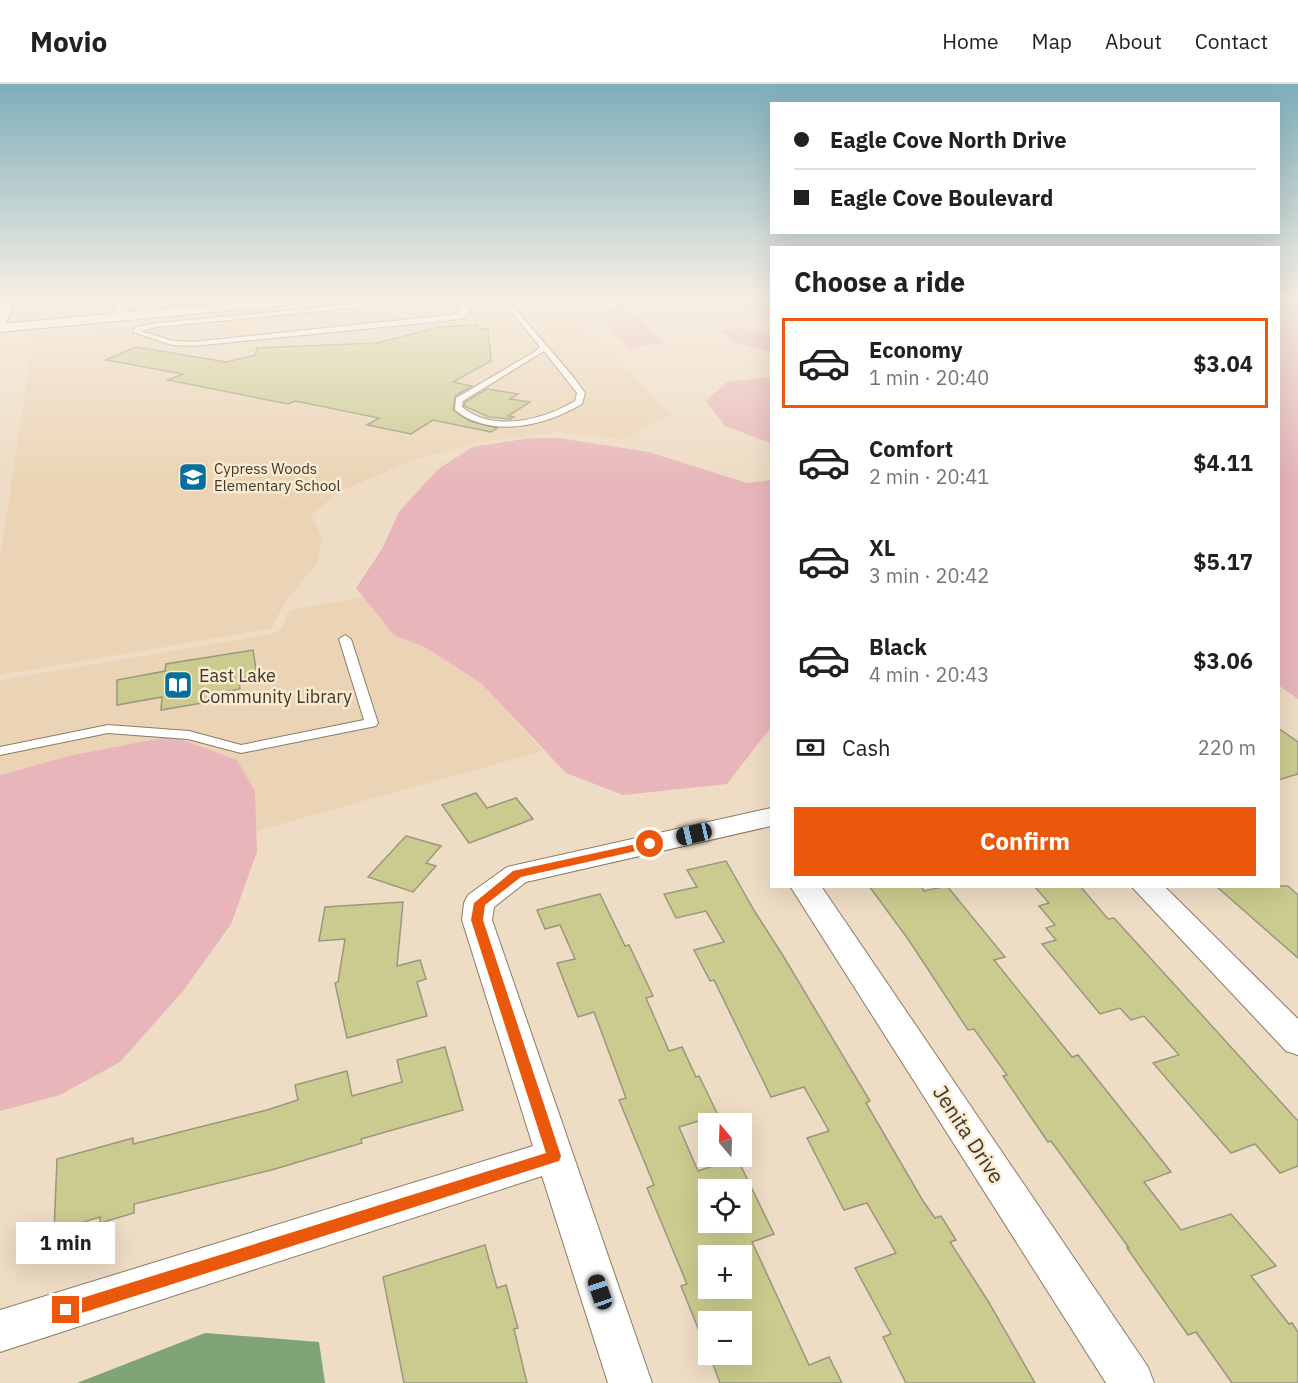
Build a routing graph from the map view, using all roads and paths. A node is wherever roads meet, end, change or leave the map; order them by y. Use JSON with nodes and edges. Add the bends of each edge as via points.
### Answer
{"nodes":[{"id":1,"x":525,"y":361,"type":"edge"},
{"id":2,"x":555,"y":361,"type":"edge"},
{"id":3,"x":345,"y":639,"type":"dead end"},
{"id":4,"x":0,"y":750,"type":"edge"},
{"id":5,"x":767,"y":824,"type":"edge"},
{"id":6,"x":806,"y":888,"type":"edge"},
{"id":7,"x":1148,"y":888,"type":"edge"},
{"id":8,"x":1298,"y":1041,"type":"edge"},
{"id":9,"x":554,"y":1156,"type":"junction"},
{"id":10,"x":0,"y":1331,"type":"edge"},
{"id":11,"x":630,"y":1383,"type":"edge"},
{"id":12,"x":1132,"y":1383,"type":"edge"}],
"edges":[{"from":1,"to":2,"type":"lane","via":[[459,400],[458,408],[466,417],[480,422],[505,423],[534,421],[570,409],[579,402],[581,393]]},
{"from":3,"to":4,"type":"lane","via":[[371,723],[241,749],[189,735],[108,729]]},
{"from":5,"to":9,"type":"street","via":[[517,874],[479,903],[477,920]]},
{"from":6,"to":12,"type":"street","name":"Jenita Drive"},
{"from":7,"to":8,"type":"street"},
{"from":9,"to":10,"type":"street"},
{"from":9,"to":11,"type":"street"}]}
